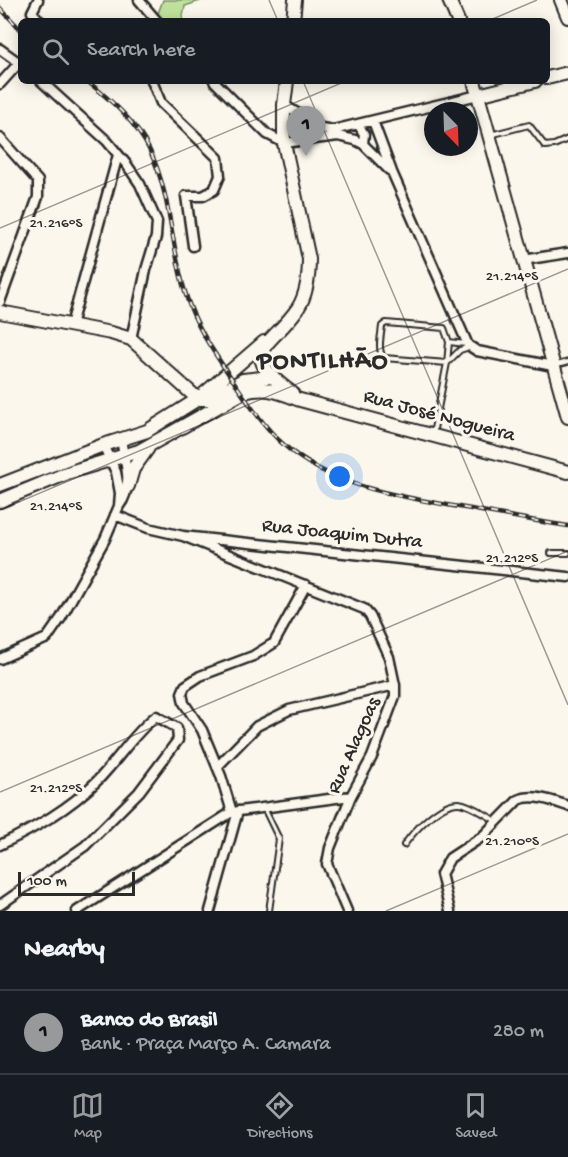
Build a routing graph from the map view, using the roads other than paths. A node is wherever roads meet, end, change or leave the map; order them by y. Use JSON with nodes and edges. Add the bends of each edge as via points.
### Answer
{"nodes":[{"id":1,"x":38,"y":0,"type":"edge"},
{"id":2,"x":139,"y":0,"type":"edge"},
{"id":3,"x":295,"y":0,"type":"edge"},
{"id":4,"x":449,"y":0,"type":"edge"},
{"id":5,"x":456,"y":0,"type":"edge"},
{"id":6,"x":561,"y":0,"type":"edge"},
{"id":7,"x":568,"y":17,"type":"edge"},
{"id":8,"x":37,"y":18,"type":"edge"},
{"id":9,"x":154,"y":18,"type":"edge"},
{"id":10,"x":293,"y":18,"type":"edge"},
{"id":11,"x":457,"y":18,"type":"edge"},
{"id":12,"x":0,"y":49,"type":"edge"},
{"id":13,"x":18,"y":62,"type":"edge"},
{"id":14,"x":18,"y":66,"type":"edge"},
{"id":15,"x":568,"y":73,"type":"edge"},
{"id":16,"x":550,"y":77,"type":"edge"},
{"id":17,"x":0,"y":84,"type":"edge"},
{"id":18,"x":44,"y":84,"type":"edge"},
{"id":19,"x":153,"y":84,"type":"edge"},
{"id":20,"x":217,"y":84,"type":"edge"},
{"id":21,"x":287,"y":84,"type":"edge"},
{"id":22,"x":475,"y":84,"type":"edge"},
{"id":23,"x":523,"y":84,"type":"edge"},
{"id":24,"x":478,"y":95,"type":"junction"},
{"id":25,"x":284,"y":105,"type":"junction"},
{"id":26,"x":308,"y":121,"type":"junction"},
{"id":27,"x":373,"y":121,"type":"junction"},
{"id":28,"x":358,"y":124,"type":"junction"},
{"id":29,"x":489,"y":135,"type":"junction"},
{"id":30,"x":0,"y":138,"type":"edge"},
{"id":31,"x":568,"y":140,"type":"edge"},
{"id":32,"x":303,"y":141,"type":"junction"},
{"id":33,"x":284,"y":143,"type":"junction"},
{"id":34,"x":363,"y":144,"type":"junction"},
{"id":35,"x":118,"y":155,"type":"junction"},
{"id":36,"x":392,"y":172,"type":"junction"},
{"id":37,"x":193,"y":246,"type":"dead end"},
{"id":38,"x":568,"y":253,"type":"edge"},
{"id":39,"x":523,"y":260,"type":"junction"},
{"id":40,"x":0,"y":302,"type":"edge"},
{"id":41,"x":0,"y":312,"type":"edge"},
{"id":42,"x":71,"y":325,"type":"junction"},
{"id":43,"x":279,"y":329,"type":"junction"},
{"id":44,"x":131,"y":339,"type":"junction"},
{"id":45,"x":448,"y":342,"type":"junction"},
{"id":46,"x":469,"y":346,"type":"junction"},
{"id":47,"x":568,"y":362,"type":"edge"},
{"id":48,"x":447,"y":363,"type":"junction"},
{"id":49,"x":553,"y":366,"type":"junction"},
{"id":50,"x":270,"y":377,"type":"junction"},
{"id":51,"x":198,"y":399,"type":"junction"},
{"id":52,"x":300,"y":400,"type":"junction"},
{"id":53,"x":568,"y":417,"type":"edge"},
{"id":54,"x":432,"y":435,"type":"junction"},
{"id":55,"x":121,"y":440,"type":"junction"},
{"id":56,"x":103,"y":445,"type":"junction"},
{"id":57,"x":151,"y":445,"type":"junction"},
{"id":58,"x":124,"y":457,"type":"junction"},
{"id":59,"x":110,"y":461,"type":"junction"},
{"id":60,"x":568,"y":472,"type":"edge"},
{"id":61,"x":0,"y":485,"type":"edge"},
{"id":62,"x":128,"y":486,"type":"junction"},
{"id":63,"x":0,"y":501,"type":"edge"},
{"id":64,"x":117,"y":511,"type":"junction"},
{"id":65,"x":183,"y":536,"type":"junction"},
{"id":66,"x":551,"y":553,"type":"dead end"},
{"id":67,"x":568,"y":553,"type":"edge"},
{"id":68,"x":568,"y":577,"type":"edge"},
{"id":69,"x":306,"y":585,"type":"junction"},
{"id":70,"x":0,"y":659,"type":"edge"},
{"id":71,"x":395,"y":685,"type":"junction"},
{"id":72,"x":217,"y":767,"type":"junction"},
{"id":73,"x":351,"y":796,"type":"junction"},
{"id":74,"x":568,"y":806,"type":"edge"},
{"id":75,"x":264,"y":807,"type":"junction"},
{"id":76,"x":235,"y":812,"type":"junction"},
{"id":77,"x":497,"y":822,"type":"junction"},
{"id":78,"x":0,"y":845,"type":"edge"},
{"id":79,"x":404,"y":845,"type":"dead end"},
{"id":80,"x":0,"y":905,"type":"edge"},
{"id":81,"x":77,"y":911,"type":"edge"},
{"id":82,"x":210,"y":911,"type":"edge"},
{"id":83,"x":269,"y":911,"type":"edge"},
{"id":84,"x":347,"y":911,"type":"edge"},
{"id":85,"x":450,"y":911,"type":"edge"}],
"edges":[{"from":1,"to":8,"type":"street","via":[[32,12]]},
{"from":2,"to":9,"type":"street"},
{"from":3,"to":10,"type":"main road"},
{"from":4,"to":11,"type":"main road"},
{"from":5,"to":11,"type":"street"},
{"from":6,"to":7,"type":"main road"},
{"from":12,"to":13,"type":"street"},
{"from":14,"to":17,"type":"street"},
{"from":15,"to":16,"type":"main road"},
{"from":18,"to":35,"type":"street"},
{"from":19,"to":37,"type":"street","via":[[161,103],[218,158],[220,176],[214,190],[203,196],[186,196]]},
{"from":20,"to":33,"type":"street","via":[[267,134]]},
{"from":21,"to":25,"type":"main road"},
{"from":22,"to":24,"type":"main road"},
{"from":23,"to":24,"type":"main road"},
{"from":24,"to":27,"type":"street"},
{"from":24,"to":29,"type":"main road"},
{"from":25,"to":26,"type":"street"},
{"from":25,"to":33,"type":"main road"},
{"from":26,"to":28,"type":"street","via":[[333,130]]},
{"from":26,"to":32,"type":"street","via":[[302,130]]},
{"from":27,"to":28,"type":"street"},
{"from":27,"to":36,"type":"street"},
{"from":28,"to":34,"type":"street","via":[[364,134]]},
{"from":29,"to":31,"type":"lane","via":[[529,125],[545,146]]},
{"from":29,"to":39,"type":"main road"},
{"from":30,"to":40,"type":"street","via":[[34,174],[39,185]]},
{"from":32,"to":33,"type":"street"},
{"from":32,"to":34,"type":"street","via":[[338,136]]},
{"from":33,"to":43,"type":"main road","via":[[309,271],[298,307]]},
{"from":34,"to":36,"type":"street"},
{"from":35,"to":42,"type":"street"},
{"from":35,"to":44,"type":"street","via":[[140,184],[158,228]]},
{"from":36,"to":46,"type":"street"},
{"from":38,"to":39,"type":"street"},
{"from":39,"to":49,"type":"main road"},
{"from":41,"to":42,"type":"main road"},
{"from":42,"to":44,"type":"main road"},
{"from":43,"to":50,"type":"main road","via":[[261,350]]},
{"from":43,"to":51,"type":"main road"},
{"from":44,"to":51,"type":"main road"},
{"from":45,"to":46,"type":"lane"},
{"from":45,"to":48,"type":"lane"},
{"from":45,"to":48,"type":"lane","via":[[441,327],[386,323],[382,326],[384,358]]},
{"from":46,"to":48,"type":"lane"},
{"from":46,"to":49,"type":"street","via":[[477,351]]},
{"from":47,"to":49,"type":"lane"},
{"from":48,"to":54,"type":"lane"},
{"from":49,"to":53,"type":"main road"},
{"from":50,"to":51,"type":"main road","via":[[243,380],[209,399]]},
{"from":50,"to":52,"type":"main road"},
{"from":51,"to":55,"type":"main road","via":[[147,431]]},
{"from":52,"to":54,"type":"main road","name":"Rua José Nogueira"},
{"from":52,"to":57,"type":"main road","name":"Rua José Nogueira","via":[[267,388],[244,392]]},
{"from":54,"to":60,"type":"main road","name":"Rua José Nogueira"},
{"from":55,"to":56,"type":"main road"},
{"from":55,"to":58,"type":"street"},
{"from":56,"to":59,"type":"street"},
{"from":56,"to":61,"type":"main road"},
{"from":57,"to":58,"type":"main road","name":"Rua José Nogueira"},
{"from":57,"to":62,"type":"main road","via":[[137,463]]},
{"from":58,"to":59,"type":"main road","name":"Rua José Nogueira"},
{"from":58,"to":62,"type":"street"},
{"from":59,"to":63,"type":"main road","name":"Rua José Nogueira","via":[[70,472]]},
{"from":59,"to":64,"type":"street","via":[[119,482]]},
{"from":62,"to":64,"type":"street"},
{"from":64,"to":65,"type":"street","name":"Rua Joaquim Dutra","via":[[148,528]]},
{"from":64,"to":70,"type":"street","via":[[105,539],[47,638]]},
{"from":65,"to":68,"type":"street","name":"Rua Joaquim Dutra"},
{"from":65,"to":69,"type":"street","name":"Rua Alagoas"},
{"from":66,"to":67,"type":"lane"},
{"from":69,"to":71,"type":"street","name":"Rua Alagoas","via":[[367,612],[386,649]]},
{"from":69,"to":72,"type":"street","via":[[274,643],[185,686],[184,703],[202,730]]},
{"from":71,"to":72,"type":"street","via":[[290,710],[257,726]]},
{"from":71,"to":73,"type":"street","name":"Rua Alagoas","via":[[393,704],[381,736]]},
{"from":72,"to":76,"type":"street"},
{"from":73,"to":75,"type":"street"},
{"from":73,"to":84,"type":"street","name":"Rua Alagoas","via":[[327,864]]},
{"from":74,"to":77,"type":"street","via":[[522,798]]},
{"from":75,"to":76,"type":"street"},
{"from":75,"to":83,"type":"lane","via":[[279,839]]},
{"from":76,"to":81,"type":"street"},
{"from":76,"to":82,"type":"street"},
{"from":77,"to":79,"type":"lane","via":[[467,805],[451,804],[421,825]]},
{"from":77,"to":85,"type":"street","via":[[445,865],[441,874]]},
{"from":78,"to":80,"type":"street","via":[[59,813],[97,781],[156,716],[177,728],[178,740],[139,792],[85,846]]}]}
